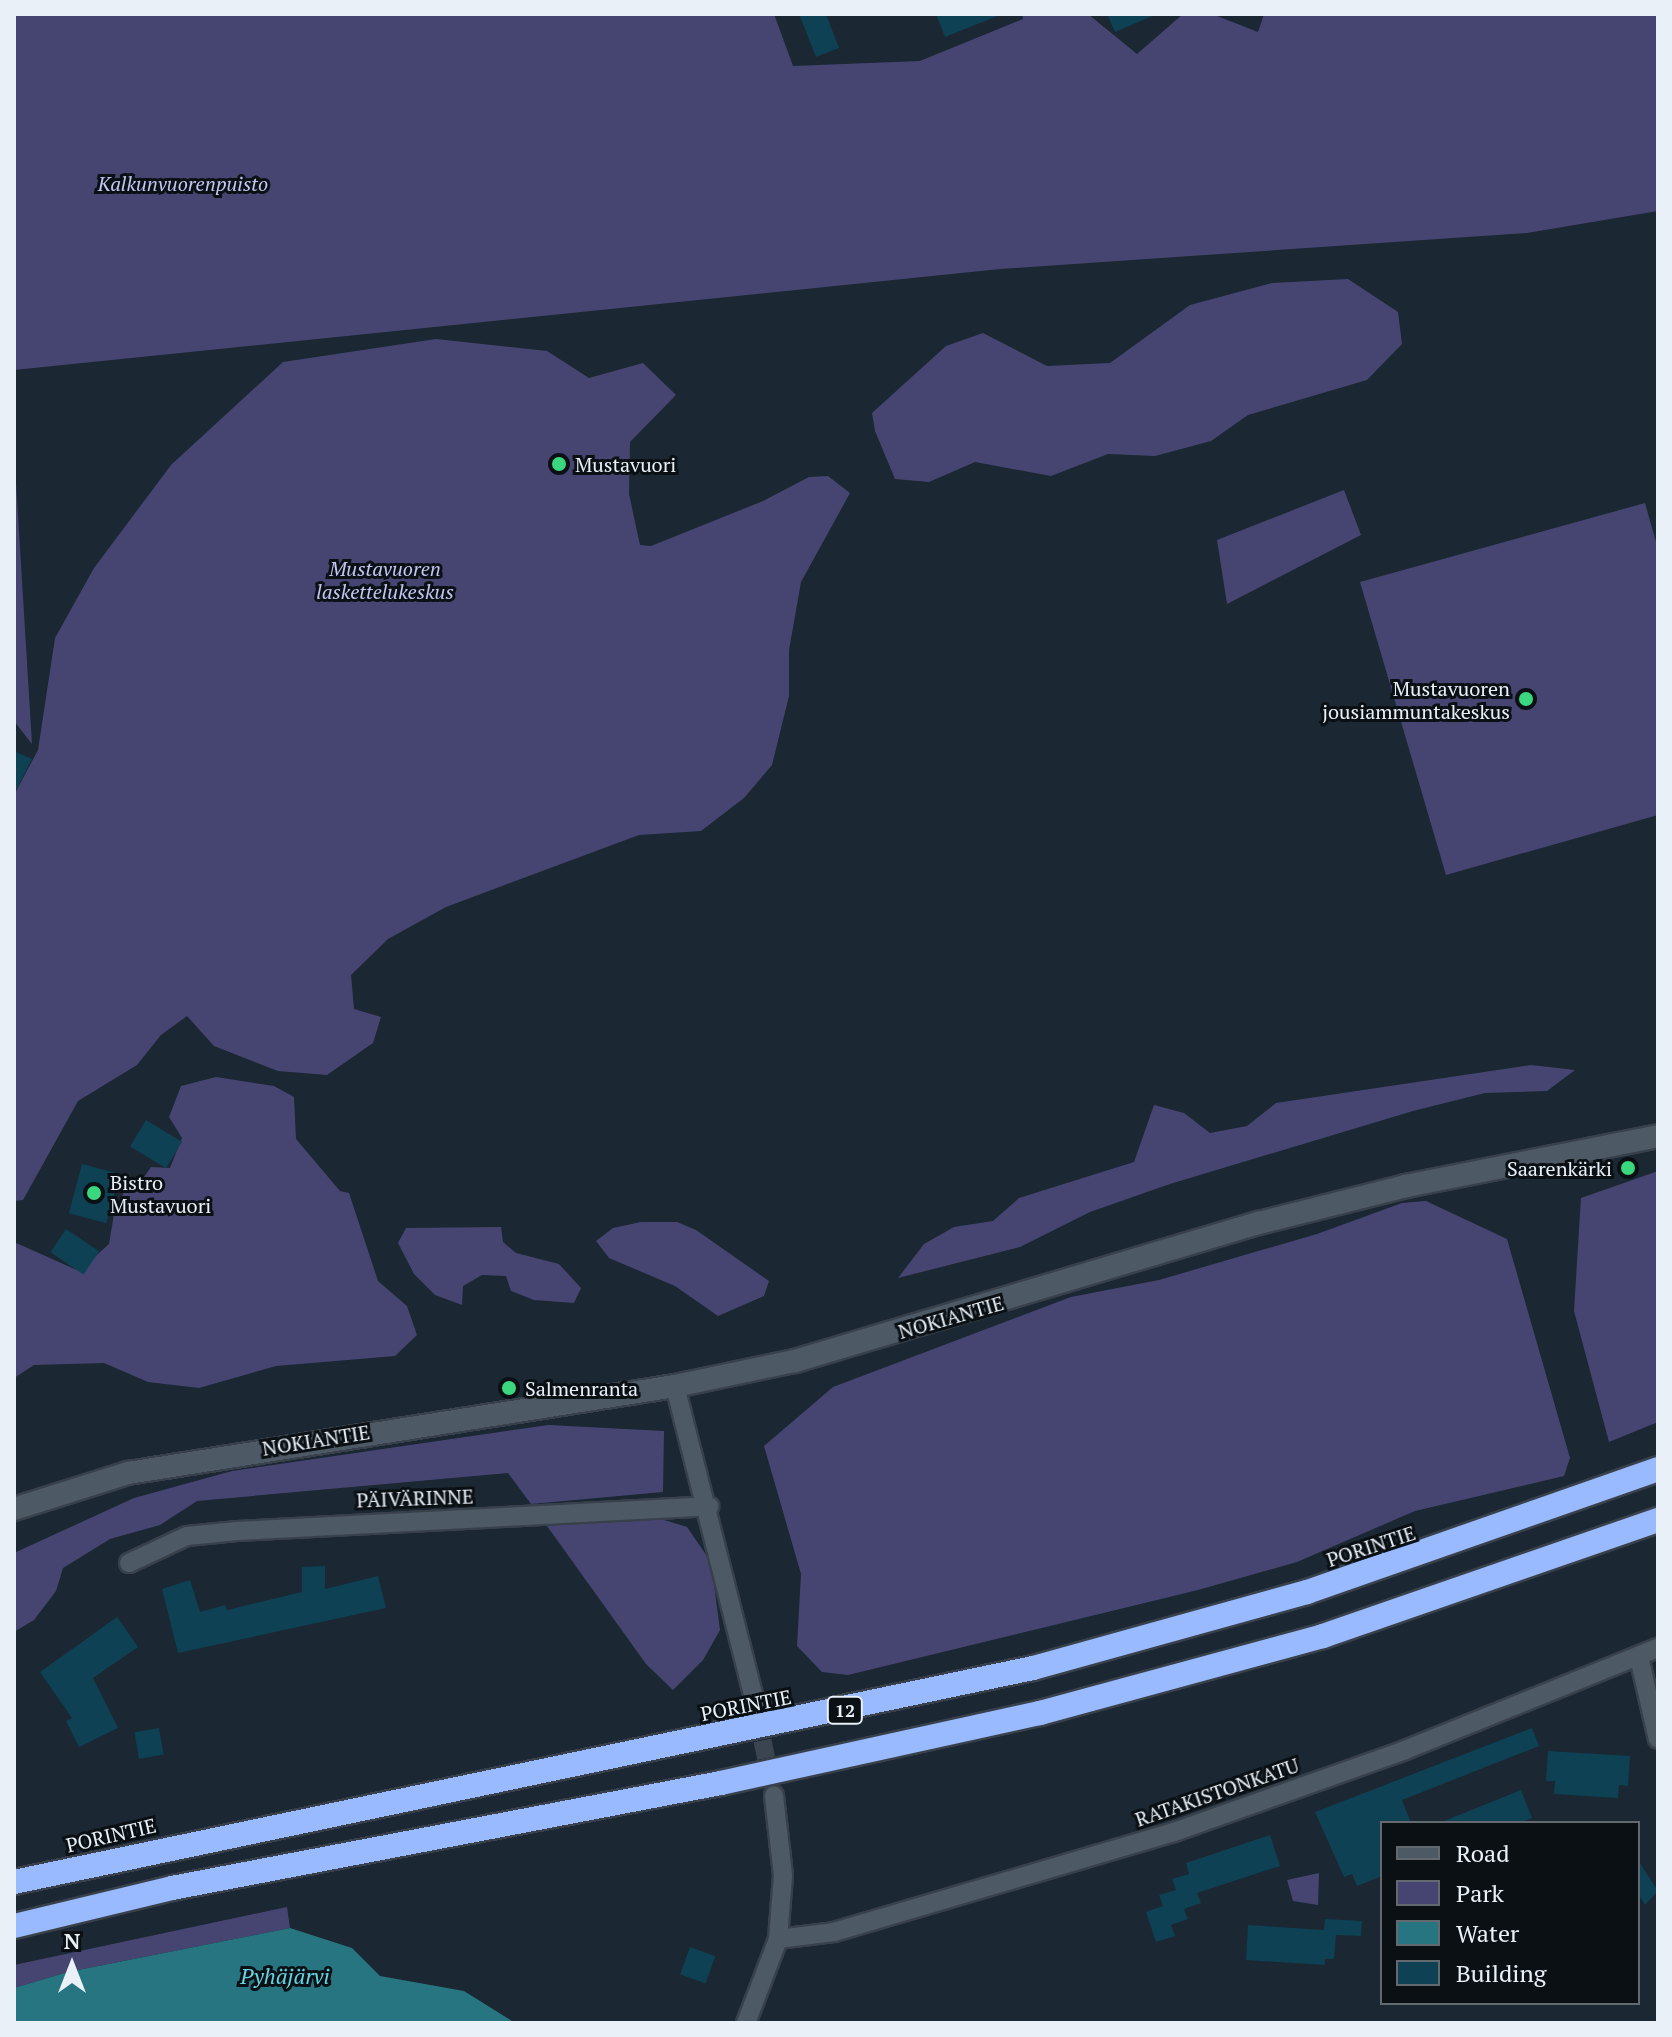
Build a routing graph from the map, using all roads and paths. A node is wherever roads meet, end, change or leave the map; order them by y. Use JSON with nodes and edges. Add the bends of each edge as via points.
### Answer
{"nodes":[{"id":1,"x":1658,"y":1136,"type":"edge"},
{"id":2,"x":675,"y":1386,"type":"junction"},
{"id":3,"x":235,"y":1453,"type":"junction"},
{"id":4,"x":1658,"y":1469,"type":"edge"},
{"id":5,"x":709,"y":1506,"type":"junction"},
{"id":6,"x":14,"y":1509,"type":"edge"},
{"id":7,"x":1658,"y":1520,"type":"edge"},
{"id":8,"x":14,"y":1522,"type":"edge"},
{"id":9,"x":129,"y":1563,"type":"dead end"},
{"id":10,"x":1658,"y":1648,"type":"edge"},
{"id":11,"x":1639,"y":1657,"type":"junction"},
{"id":12,"x":756,"y":1707,"type":"tunnel mouth"},
{"id":13,"x":1658,"y":1739,"type":"edge"},
{"id":14,"x":774,"y":1796,"type":"tunnel mouth"},
{"id":15,"x":14,"y":1882,"type":"edge"},
{"id":16,"x":14,"y":1926,"type":"edge"},
{"id":17,"x":778,"y":1939,"type":"junction"},
{"id":18,"x":746,"y":2023,"type":"edge"}],
"edges":[{"from":1,"to":2,"type":"main road","name":"NOKIANTIE","via":[[1406,1186],[1259,1223],[900,1333]]},
{"from":2,"to":3,"type":"main road","name":"NOKIANTIE"},
{"from":2,"to":5,"type":"street"},
{"from":3,"to":6,"type":"main road","name":"NOKIANTIE","via":[[128,1473]]},
{"from":3,"to":8,"type":"main road","name":"NOKIANTIE"},
{"from":4,"to":15,"type":"highway","name":"PORINTIE","number":"12","via":[[1335,1583],[1033,1668]]},
{"from":5,"to":9,"type":"street","name":"PÄIVÄRINNE","via":[[237,1531],[187,1536]]},
{"from":5,"to":12,"type":"street"},
{"from":7,"to":16,"type":"highway","number":"12","via":[[1323,1636],[1040,1713],[721,1783],[172,1888]]},
{"from":10,"to":11,"type":"street","name":"RATAKISTONKATU"},
{"from":11,"to":13,"type":"street"},
{"from":11,"to":17,"type":"street","name":"RATAKISTONKATU","via":[[1405,1750],[1174,1832],[834,1932]]},
{"from":14,"to":17,"type":"street","via":[[783,1875]]},
{"from":17,"to":18,"type":"street"}]}
